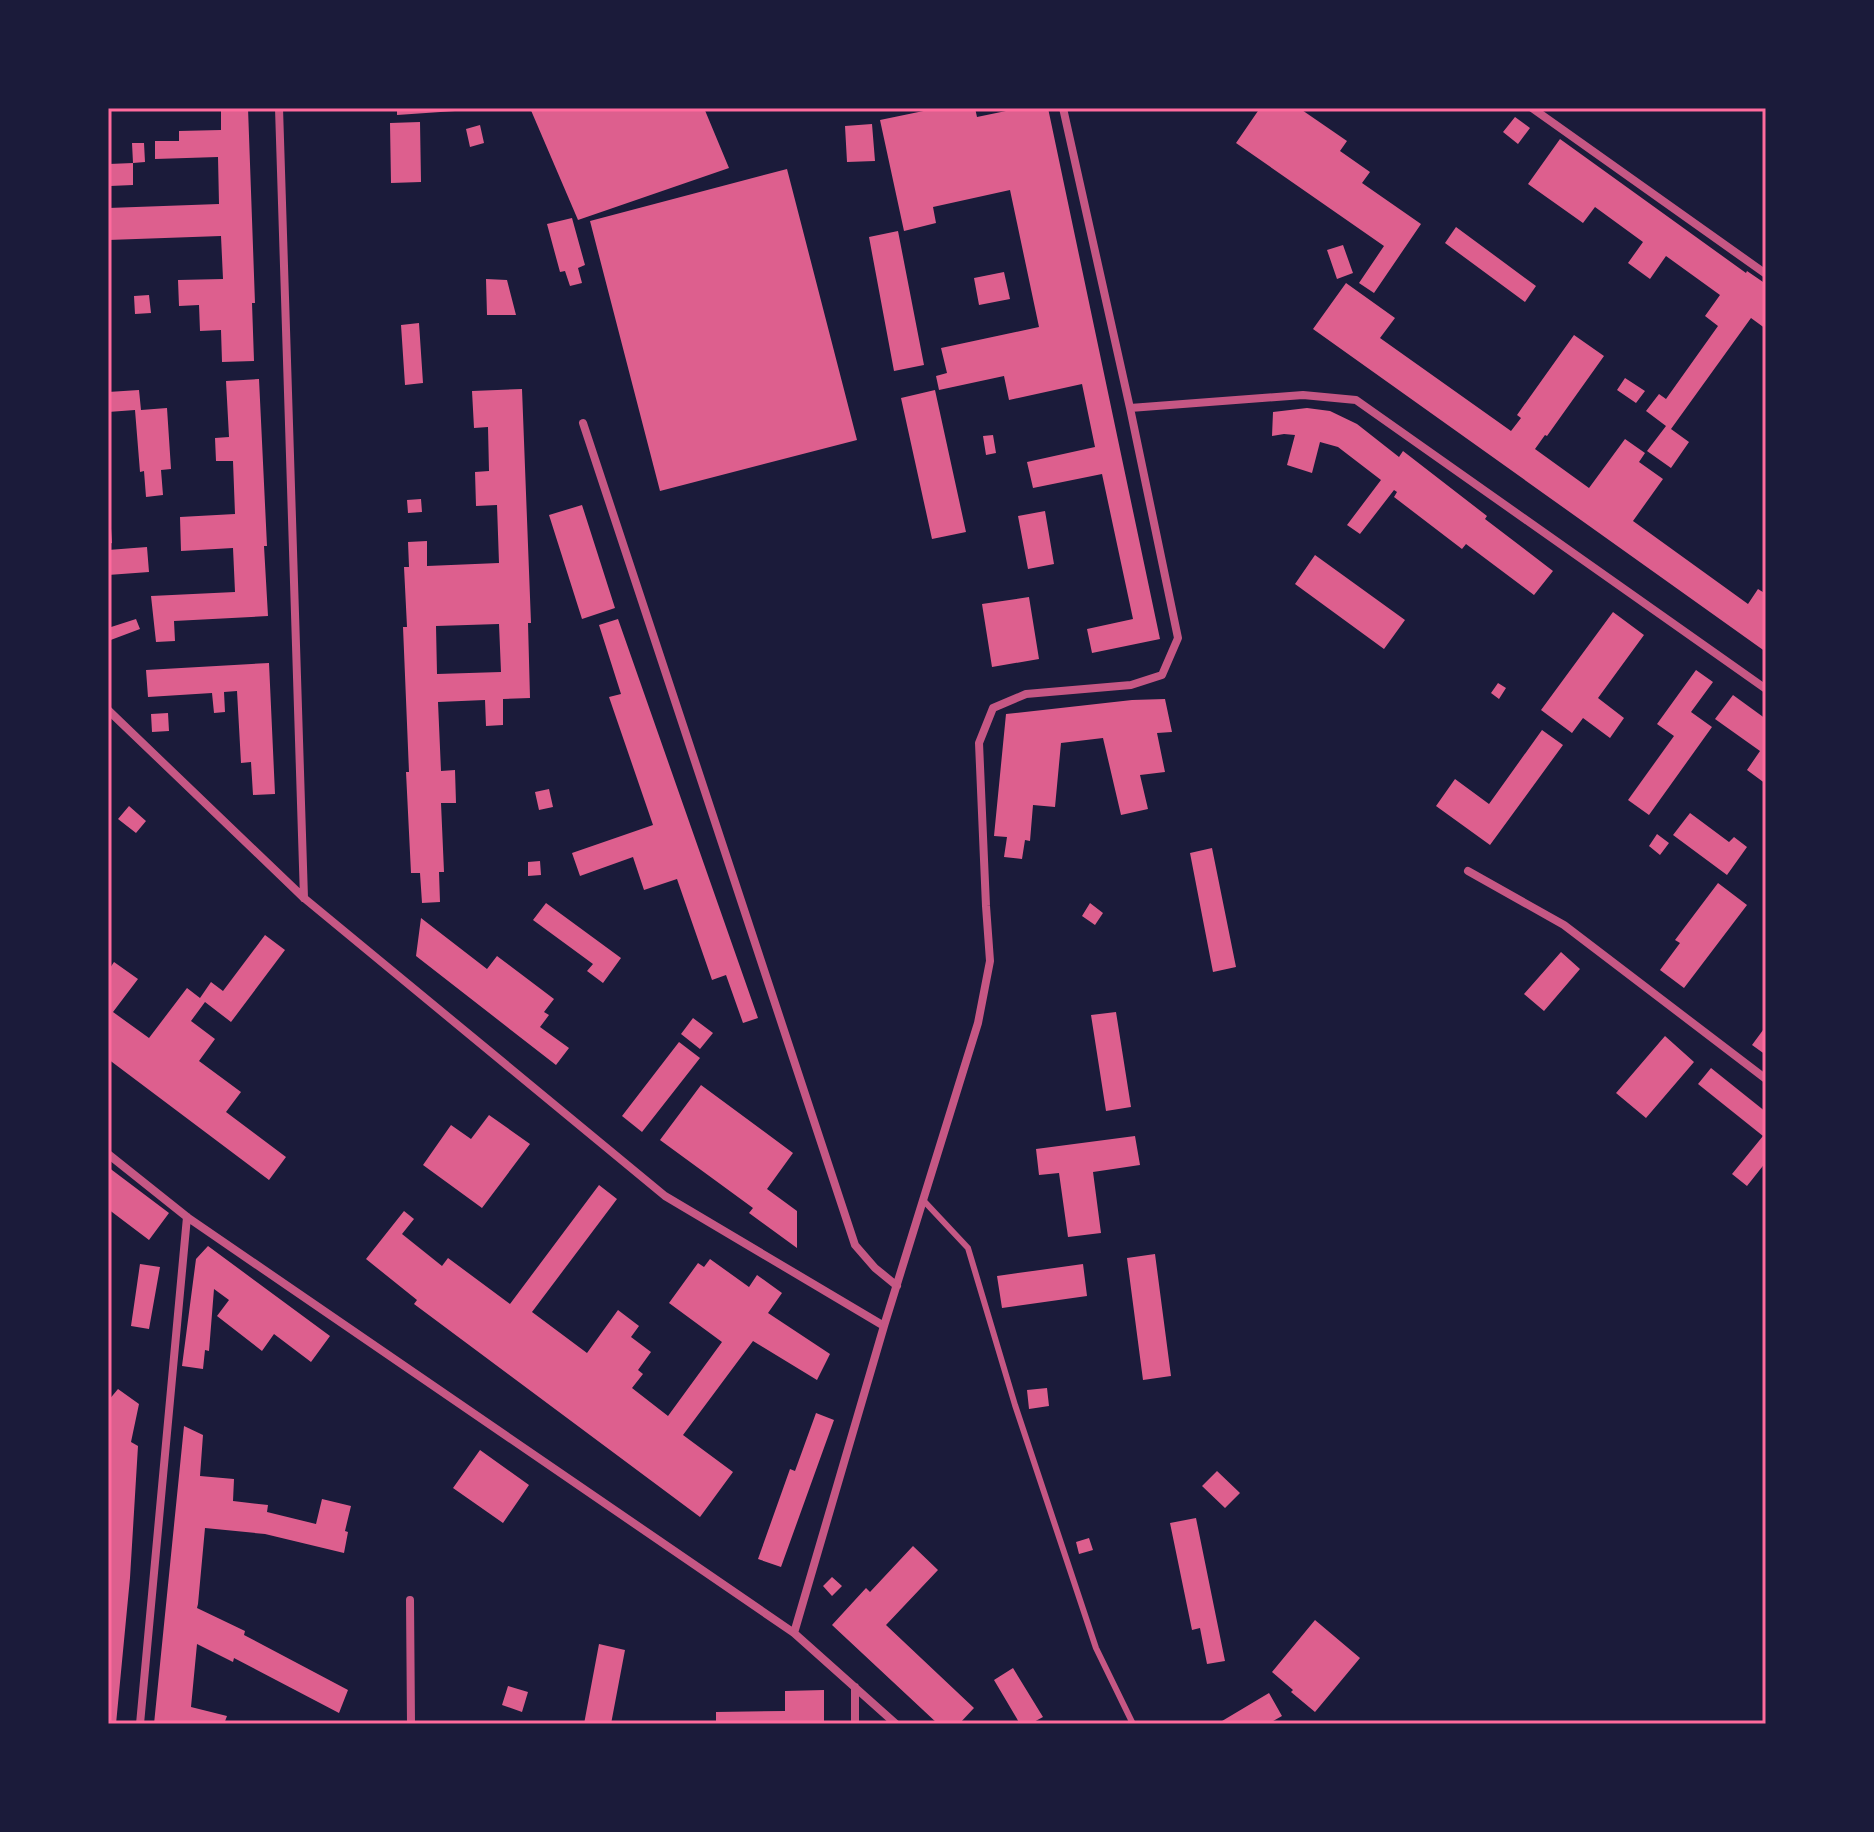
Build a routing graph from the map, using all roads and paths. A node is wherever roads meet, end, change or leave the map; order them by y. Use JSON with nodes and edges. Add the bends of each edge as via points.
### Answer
{"nodes":[{"id":1,"x":279,"y":108,"type":"edge"},
{"id":2,"x":1063,"y":108,"type":"edge"},
{"id":3,"x":1532,"y":108,"type":"edge"},
{"id":4,"x":1766,"y":274,"type":"edge"},
{"id":5,"x":1130,"y":408,"type":"junction"},
{"id":6,"x":583,"y":423,"type":"dead end"},
{"id":7,"x":1766,"y":689,"type":"edge"},
{"id":8,"x":108,"y":710,"type":"edge"},
{"id":9,"x":1468,"y":871,"type":"dead end"},
{"id":10,"x":304,"y":898,"type":"junction"},
{"id":11,"x":1766,"y":1079,"type":"edge"},
{"id":12,"x":108,"y":1154,"type":"edge"},
{"id":13,"x":923,"y":1200,"type":"junction"},
{"id":14,"x":187,"y":1217,"type":"junction"},
{"id":15,"x":897,"y":1286,"type":"junction"},
{"id":16,"x":884,"y":1326,"type":"junction"},
{"id":17,"x":410,"y":1600,"type":"dead end"},
{"id":18,"x":794,"y":1633,"type":"junction"},
{"id":19,"x":855,"y":1687,"type":"junction"},
{"id":20,"x":140,"y":1724,"type":"edge"},
{"id":21,"x":411,"y":1724,"type":"edge"},
{"id":22,"x":855,"y":1724,"type":"edge"},
{"id":23,"x":896,"y":1724,"type":"edge"},
{"id":24,"x":1133,"y":1724,"type":"edge"}],
"edges":[{"from":1,"to":10,"type":"street"},
{"from":2,"to":5,"type":"street"},
{"from":3,"to":4,"type":"street"},
{"from":5,"to":7,"type":"street","via":[[1303,395],[1356,400]]},
{"from":5,"to":13,"type":"street","via":[[1178,638],[1162,675],[1131,685],[1026,694],[993,708],[979,743],[990,961],[978,1023]]},
{"from":6,"to":15,"type":"street","via":[[855,1245]]},
{"from":8,"to":10,"type":"street"},
{"from":9,"to":11,"type":"street","via":[[1564,925]]},
{"from":10,"to":16,"type":"street","via":[[665,1196]]},
{"from":12,"to":14,"type":"street"},
{"from":13,"to":15,"type":"street"},
{"from":13,"to":24,"type":"lane","via":[[968,1248],[1096,1648]]},
{"from":14,"to":18,"type":"street"},
{"from":14,"to":20,"type":"street"},
{"from":15,"to":16,"type":"street"},
{"from":16,"to":18,"type":"street"},
{"from":17,"to":21,"type":"street"},
{"from":18,"to":19,"type":"street"},
{"from":19,"to":22,"type":"street"},
{"from":19,"to":23,"type":"street"}]}
